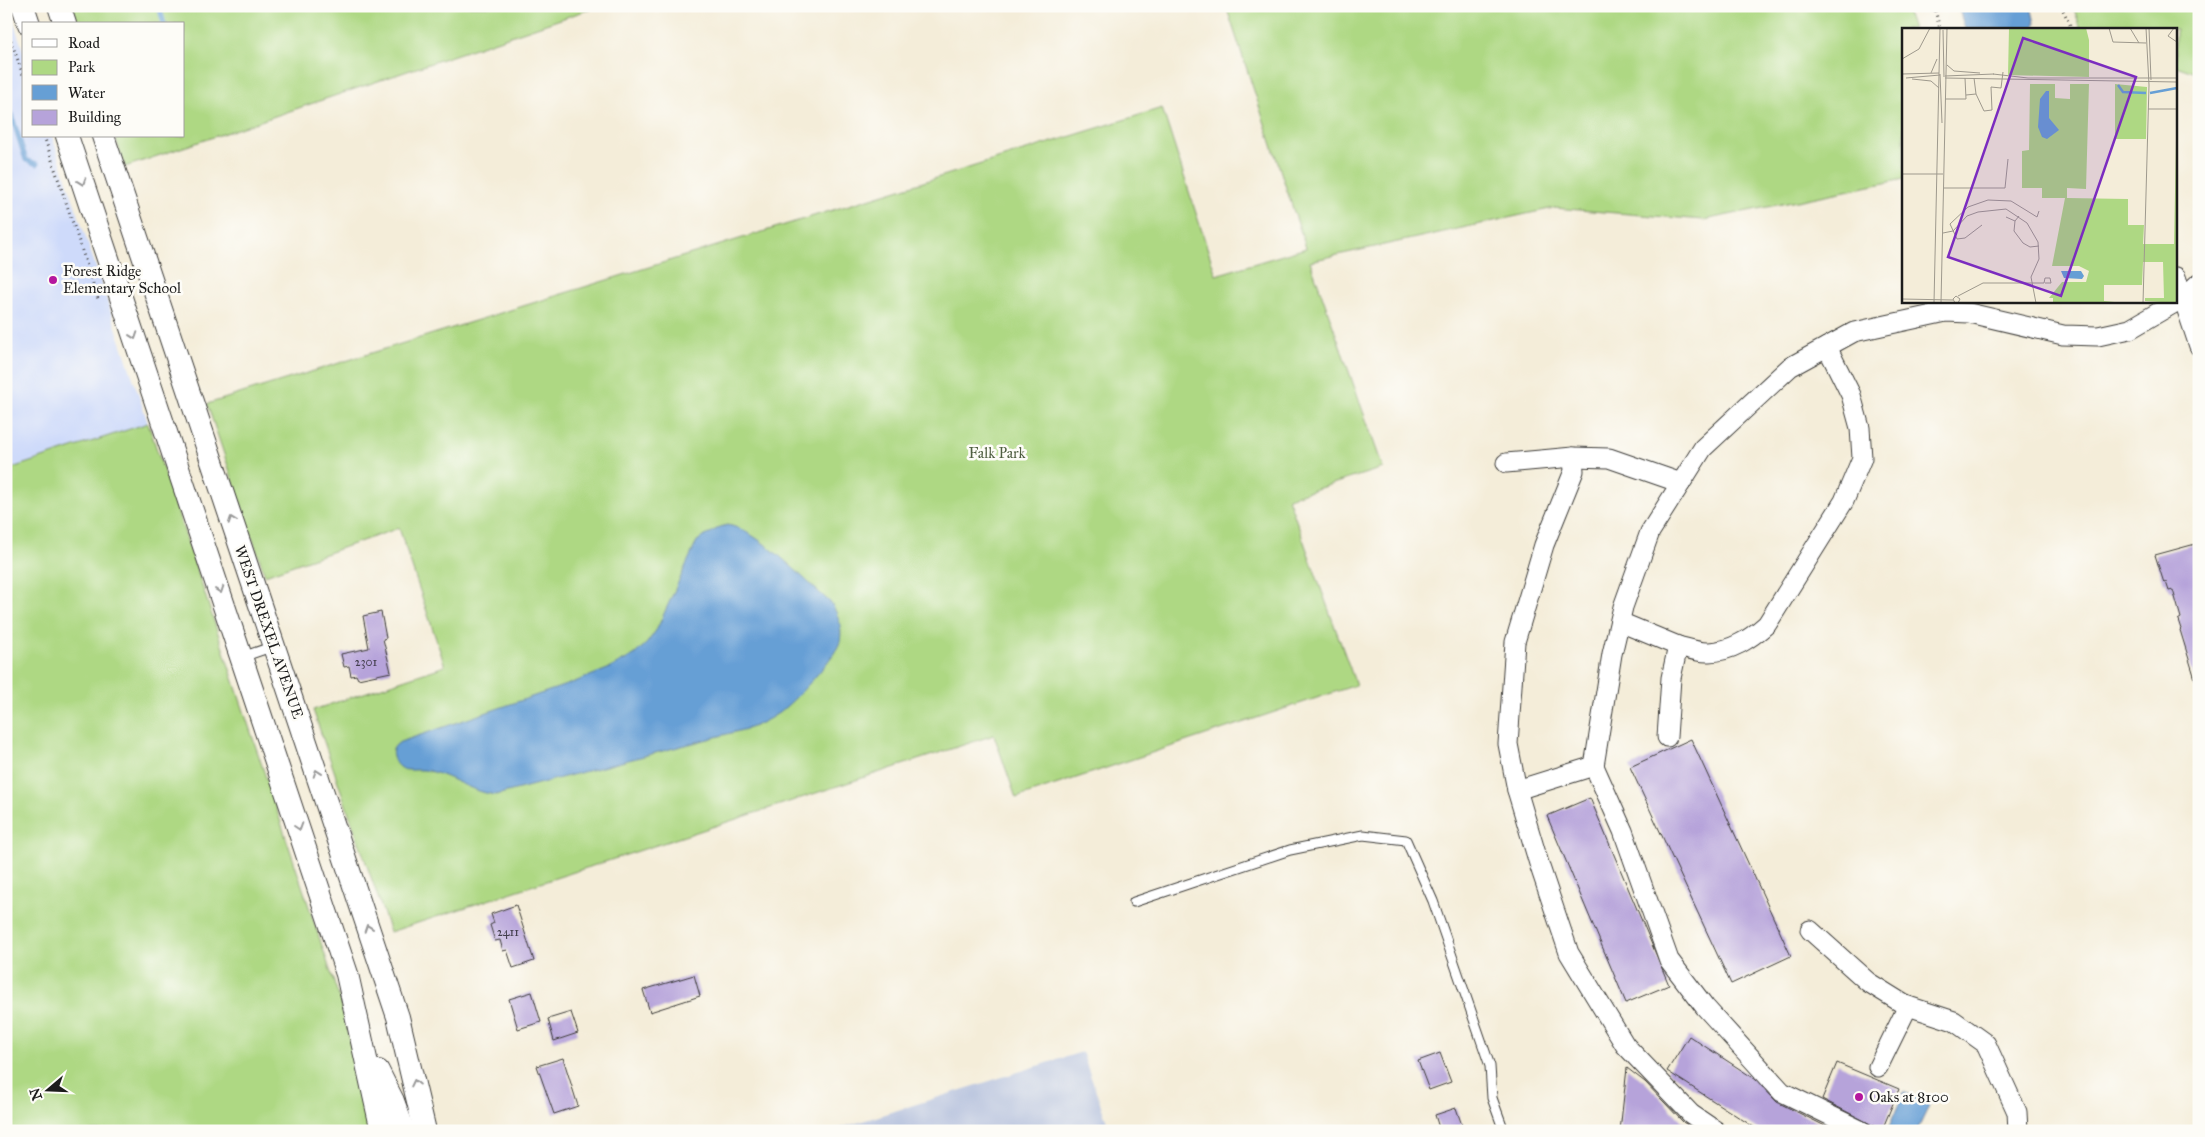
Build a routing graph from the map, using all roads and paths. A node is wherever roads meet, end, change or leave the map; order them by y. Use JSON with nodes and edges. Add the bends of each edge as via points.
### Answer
{"nodes":[{"id":1,"x":23,"y":6,"type":"edge"},
{"id":2,"x":59,"y":6,"type":"edge"},
{"id":3,"x":1934,"y":6,"type":"edge"},
{"id":4,"x":2061,"y":6,"type":"edge"},
{"id":5,"x":28,"y":22,"type":"edge"},
{"id":6,"x":64,"y":22,"type":"edge"},
{"id":7,"x":6,"y":26,"type":"edge"},
{"id":8,"x":1940,"y":28,"type":"edge"},
{"id":9,"x":2072,"y":28,"type":"edge"},
{"id":10,"x":22,"y":72,"type":"edge"},
{"id":11,"x":45,"y":138,"type":"edge"},
{"id":12,"x":68,"y":138,"type":"edge"},
{"id":13,"x":104,"y":138,"type":"edge"},
{"id":14,"x":2178,"y":283,"type":"edge"},
{"id":15,"x":2199,"y":283,"type":"edge"},
{"id":16,"x":2183,"y":298,"type":"junction"},
{"id":17,"x":2178,"y":301,"type":"edge"},
{"id":18,"x":2176,"y":302,"type":"edge"},
{"id":19,"x":101,"y":306,"type":"dead end"},
{"id":20,"x":2199,"y":346,"type":"edge"},
{"id":21,"x":1827,"y":347,"type":"junction"},
{"id":22,"x":1573,"y":457,"type":"junction"},
{"id":23,"x":1506,"y":463,"type":"dead end"},
{"id":24,"x":1681,"y":483,"type":"junction"},
{"id":25,"x":1620,"y":622,"type":"junction"},
{"id":26,"x":274,"y":646,"type":"junction"},
{"id":27,"x":1678,"y":646,"type":"junction"},
{"id":28,"x":242,"y":657,"type":"junction"},
{"id":29,"x":1667,"y":737,"type":"dead end"},
{"id":30,"x":1594,"y":766,"type":"junction"},
{"id":31,"x":1517,"y":790,"type":"junction"},
{"id":32,"x":1134,"y":902,"type":"dead end"},
{"id":33,"x":1810,"y":930,"type":"dead end"},
{"id":34,"x":1908,"y":1006,"type":"junction"},
{"id":35,"x":364,"y":1043,"type":"junction"},
{"id":36,"x":1878,"y":1067,"type":"dead end"},
{"id":37,"x":382,"y":1131,"type":"edge"},
{"id":38,"x":404,"y":1131,"type":"edge"},
{"id":39,"x":425,"y":1131,"type":"edge"},
{"id":40,"x":1504,"y":1131,"type":"edge"},
{"id":41,"x":1716,"y":1131,"type":"edge"},
{"id":42,"x":1862,"y":1131,"type":"edge"},
{"id":43,"x":2018,"y":1131,"type":"edge"}],
"edges":[{"from":1,"to":5,"type":"street"},
{"from":2,"to":6,"type":"street"},
{"from":3,"to":8,"type":"path"},
{"from":4,"to":9,"type":"path"},
{"from":7,"to":10,"type":"path"},
{"from":11,"to":19,"type":"path"},
{"from":12,"to":28,"type":"street","one_way":true},
{"from":26,"to":13,"type":"street","name":"WEST DREXEL AVENUE","one_way":true},
{"from":14,"to":16,"type":"street"},
{"from":15,"to":16,"type":"street"},
{"from":16,"to":17,"type":"street"},
{"from":16,"to":20,"type":"street"},
{"from":18,"to":21,"type":"street","via":[[2130,329],[2098,336],[2063,335],[1969,313],[1946,312],[1854,332]]},
{"from":21,"to":24,"type":"street","via":[[1790,367],[1703,448]]},
{"from":21,"to":27,"type":"street","via":[[1851,396],[1860,428],[1862,458],[1844,501],[1767,624],[1750,639],[1731,648],[1707,653]]},
{"from":22,"to":23,"type":"street"},
{"from":22,"to":24,"type":"street","via":[[1609,458]]},
{"from":22,"to":31,"type":"street","via":[[1574,471],[1544,545],[1515,642],[1508,744]]},
{"from":24,"to":25,"type":"street","via":[[1650,532]]},
{"from":25,"to":27,"type":"street"},
{"from":25,"to":30,"type":"street"},
{"from":26,"to":28,"type":"lane"},
{"from":39,"to":26,"type":"street","name":"WEST DREXEL AVENUE","one_way":true,"via":[[398,1017]]},
{"from":27,"to":29,"type":"street","via":[[1671,678]]},
{"from":28,"to":35,"type":"street","one_way":true,"via":[[347,974]]},
{"from":30,"to":31,"type":"street"},
{"from":30,"to":42,"type":"street","via":[[1623,831],[1669,960],[1782,1092]]},
{"from":31,"to":41,"type":"street","via":[[1569,953],[1625,1045],[1691,1114]]},
{"from":32,"to":40,"type":"lane","via":[[1290,850],[1363,835],[1406,840],[1433,901],[1490,1066],[1492,1098]]},
{"from":33,"to":34,"type":"street","via":[[1868,982]]},
{"from":34,"to":36,"type":"street"},
{"from":34,"to":43,"type":"street","via":[[1954,1021],[1986,1044],[2017,1112]]},
{"from":35,"to":37,"type":"street"},
{"from":35,"to":38,"type":"street"}]}
